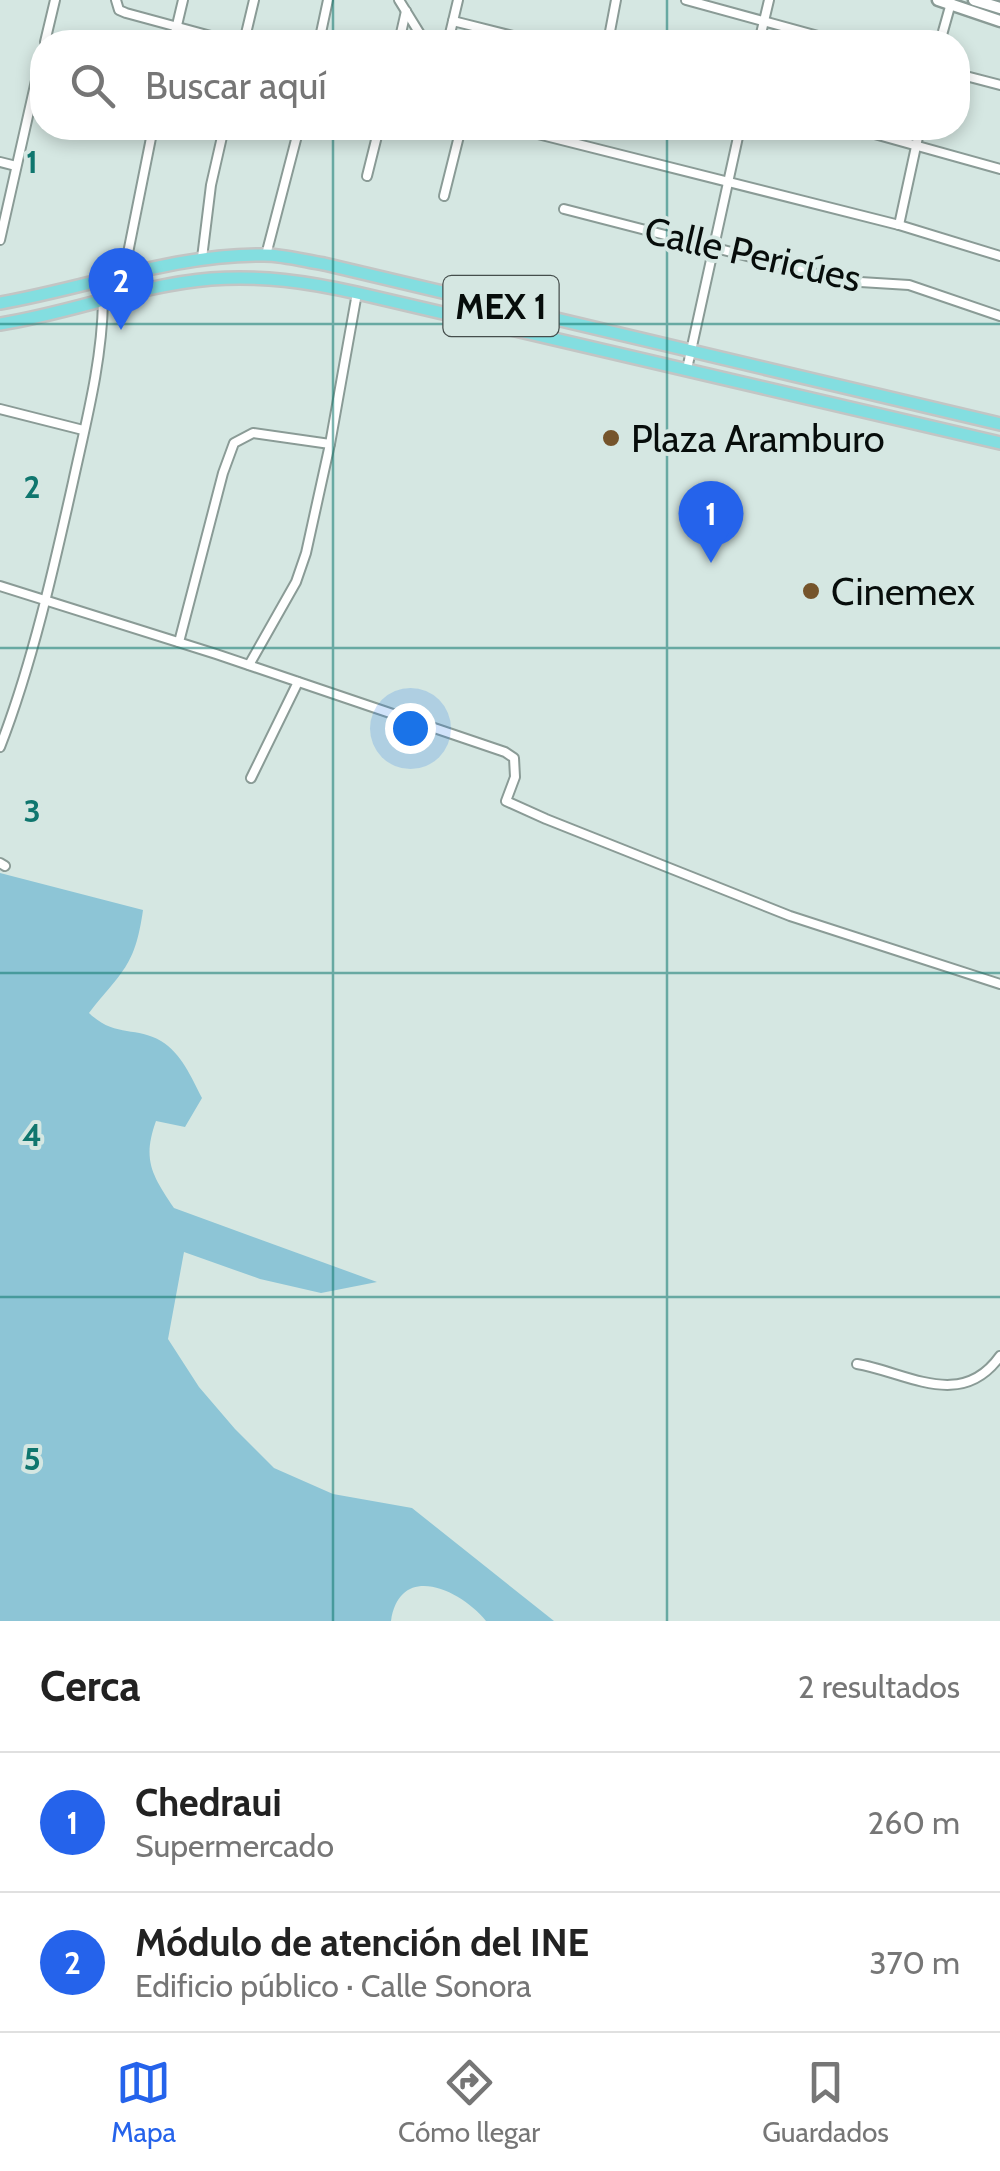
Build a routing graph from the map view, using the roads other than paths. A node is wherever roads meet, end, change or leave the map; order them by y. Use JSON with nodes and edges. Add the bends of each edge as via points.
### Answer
{"nodes":[{"id":1,"x":55,"y":0,"type":"edge"},
{"id":2,"x":116,"y":0,"type":"edge"},
{"id":3,"x":182,"y":0,"type":"edge"},
{"id":4,"x":254,"y":0,"type":"edge"},
{"id":5,"x":328,"y":0,"type":"edge"},
{"id":6,"x":399,"y":0,"type":"edge"},
{"id":7,"x":458,"y":0,"type":"edge"},
{"id":8,"x":616,"y":0,"type":"edge"},
{"id":9,"x":686,"y":0,"type":"edge"},
{"id":10,"x":768,"y":0,"type":"edge"},
{"id":11,"x":938,"y":0,"type":"edge"},
{"id":12,"x":974,"y":0,"type":"edge"},
{"id":13,"x":951,"y":2,"type":"edge"},
{"id":14,"x":1000,"y":8,"type":"edge"},
{"id":15,"x":406,"y":11,"type":"junction"},
{"id":16,"x":453,"y":20,"type":"junction"},
{"id":17,"x":764,"y":22,"type":"junction"},
{"id":18,"x":1000,"y":22,"type":"edge"},
{"id":19,"x":177,"y":25,"type":"junction"},
{"id":20,"x":48,"y":30,"type":"edge"},
{"id":21,"x":176,"y":30,"type":"edge"},
{"id":22,"x":193,"y":30,"type":"edge"},
{"id":23,"x":247,"y":30,"type":"edge"},
{"id":24,"x":322,"y":30,"type":"edge"},
{"id":25,"x":402,"y":30,"type":"edge"},
{"id":26,"x":418,"y":30,"type":"edge"},
{"id":27,"x":451,"y":30,"type":"edge"},
{"id":28,"x":491,"y":30,"type":"edge"},
{"id":29,"x":610,"y":30,"type":"edge"},
{"id":30,"x":762,"y":30,"type":"edge"},
{"id":31,"x":794,"y":30,"type":"edge"},
{"id":32,"x":943,"y":30,"type":"edge"},
{"id":33,"x":970,"y":77,"type":"edge"},
{"id":34,"x":1000,"y":85,"type":"edge"},
{"id":35,"x":30,"y":106,"type":"edge"},
{"id":36,"x":150,"y":140,"type":"edge"},
{"id":37,"x":222,"y":140,"type":"edge"},
{"id":38,"x":295,"y":140,"type":"edge"},
{"id":39,"x":375,"y":140,"type":"edge"},
{"id":40,"x":458,"y":140,"type":"edge"},
{"id":41,"x":563,"y":140,"type":"edge"},
{"id":42,"x":738,"y":140,"type":"edge"},
{"id":43,"x":895,"y":140,"type":"edge"},
{"id":44,"x":917,"y":140,"type":"edge"},
{"id":45,"x":916,"y":146,"type":"junction"},
{"id":46,"x":0,"y":162,"type":"edge"},
{"id":47,"x":16,"y":166,"type":"junction"},
{"id":48,"x":1000,"y":170,"type":"edge"},
{"id":49,"x":367,"y":176,"type":"dead end"},
{"id":50,"x":729,"y":181,"type":"junction"},
{"id":51,"x":444,"y":196,"type":"dead end"},
{"id":52,"x":564,"y":209,"type":"dead end"},
{"id":53,"x":899,"y":225,"type":"junction"},
{"id":54,"x":0,"y":240,"type":"edge"},
{"id":55,"x":714,"y":246,"type":"junction"},
{"id":56,"x":266,"y":254,"type":"junction"},
{"id":57,"x":1000,"y":256,"type":"edge"},
{"id":58,"x":202,"y":258,"type":"junction"},
{"id":59,"x":124,"y":273,"type":"junction"},
{"id":60,"x":434,"y":290,"type":"junction"},
{"id":61,"x":356,"y":293,"type":"junction"},
{"id":62,"x":103,"y":301,"type":"junction"},
{"id":63,"x":394,"y":302,"type":"junction"},
{"id":64,"x":0,"y":303,"type":"edge"},
{"id":65,"x":1000,"y":316,"type":"edge"},
{"id":66,"x":0,"y":324,"type":"edge"},
{"id":67,"x":692,"y":350,"type":"junction"},
{"id":68,"x":688,"y":369,"type":"junction"},
{"id":69,"x":0,"y":409,"type":"edge"},
{"id":70,"x":1000,"y":424,"type":"edge"},
{"id":71,"x":83,"y":430,"type":"junction"},
{"id":72,"x":330,"y":444,"type":"junction"},
{"id":73,"x":1000,"y":444,"type":"edge"},
{"id":74,"x":0,"y":586,"type":"edge"},
{"id":75,"x":46,"y":599,"type":"junction"},
{"id":76,"x":180,"y":642,"type":"junction"},
{"id":77,"x":249,"y":665,"type":"junction"},
{"id":78,"x":298,"y":682,"type":"junction"},
{"id":79,"x":0,"y":747,"type":"edge"},
{"id":80,"x":251,"y":778,"type":"dead end"},
{"id":81,"x":1000,"y":984,"type":"edge"},
{"id":82,"x":1000,"y":1356,"type":"edge"},
{"id":83,"x":857,"y":1364,"type":"dead end"}],
"edges":[{"from":1,"to":20,"type":"street"},
{"from":2,"to":19,"type":"street","via":[[126,13]]},
{"from":3,"to":19,"type":"street"},
{"from":4,"to":23,"type":"street"},
{"from":5,"to":24,"type":"street"},
{"from":6,"to":15,"type":"street"},
{"from":7,"to":16,"type":"street"},
{"from":8,"to":29,"type":"street"},
{"from":9,"to":17,"type":"street"},
{"from":10,"to":17,"type":"street"},
{"from":11,"to":13,"type":"main road"},
{"from":12,"to":14,"type":"main road"},
{"from":13,"to":18,"type":"main road"},
{"from":13,"to":32,"type":"street"},
{"from":15,"to":25,"type":"street"},
{"from":15,"to":26,"type":"street"},
{"from":16,"to":27,"type":"street"},
{"from":16,"to":28,"type":"street"},
{"from":17,"to":30,"type":"street"},
{"from":17,"to":31,"type":"street"},
{"from":19,"to":21,"type":"street"},
{"from":19,"to":22,"type":"street"},
{"from":33,"to":34,"type":"street"},
{"from":35,"to":47,"type":"street"},
{"from":36,"to":59,"type":"street"},
{"from":37,"to":58,"type":"street"},
{"from":38,"to":56,"type":"street"},
{"from":39,"to":49,"type":"street"},
{"from":40,"to":51,"type":"street"},
{"from":41,"to":50,"type":"street"},
{"from":42,"to":50,"type":"street"},
{"from":43,"to":45,"type":"street"},
{"from":44,"to":45,"type":"street"},
{"from":45,"to":48,"type":"street"},
{"from":45,"to":53,"type":"street"},
{"from":46,"to":47,"type":"street"},
{"from":47,"to":54,"type":"street"},
{"from":50,"to":53,"type":"street"},
{"from":50,"to":55,"type":"street"},
{"from":52,"to":55,"type":"street","name":"Calle Pericúes"},
{"from":53,"to":57,"type":"street"},
{"from":55,"to":65,"type":"street","name":"Calle Pericúes","via":[[844,282],[909,284]]},
{"from":55,"to":67,"type":"street"},
{"from":56,"to":58,"type":"main road","number":"MEX 1"},
{"from":56,"to":60,"type":"main road","number":"MEX 1"},
{"from":58,"to":59,"type":"main road","number":"MEX 1"},
{"from":59,"to":64,"type":"main road","number":"MEX 1"},
{"from":60,"to":63,"type":"main road"},
{"from":60,"to":67,"type":"main road","number":"MEX 1"},
{"from":61,"to":62,"type":"main road","number":"MEX 1","via":[[238,277]]},
{"from":61,"to":63,"type":"main road","number":"MEX 1"},
{"from":61,"to":72,"type":"street"},
{"from":62,"to":66,"type":"main road","number":"MEX 1"},
{"from":62,"to":71,"type":"street"},
{"from":63,"to":68,"type":"main road","number":"MEX 1"},
{"from":67,"to":68,"type":"street"},
{"from":67,"to":70,"type":"main road","number":"MEX 1"},
{"from":68,"to":73,"type":"main road","number":"MEX 1"},
{"from":69,"to":71,"type":"street"},
{"from":71,"to":75,"type":"street"},
{"from":72,"to":76,"type":"street","via":[[253,434],[229,451]]},
{"from":72,"to":77,"type":"street","via":[[301,570]]},
{"from":74,"to":75,"type":"street"},
{"from":75,"to":76,"type":"street"},
{"from":75,"to":79,"type":"street"},
{"from":76,"to":77,"type":"street"},
{"from":77,"to":78,"type":"street"},
{"from":78,"to":80,"type":"street"},
{"from":78,"to":81,"type":"street","via":[[505,752],[516,770],[506,800],[532,813],[790,916]]},
{"from":82,"to":83,"type":"street","via":[[976,1379],[947,1386]]}]}
